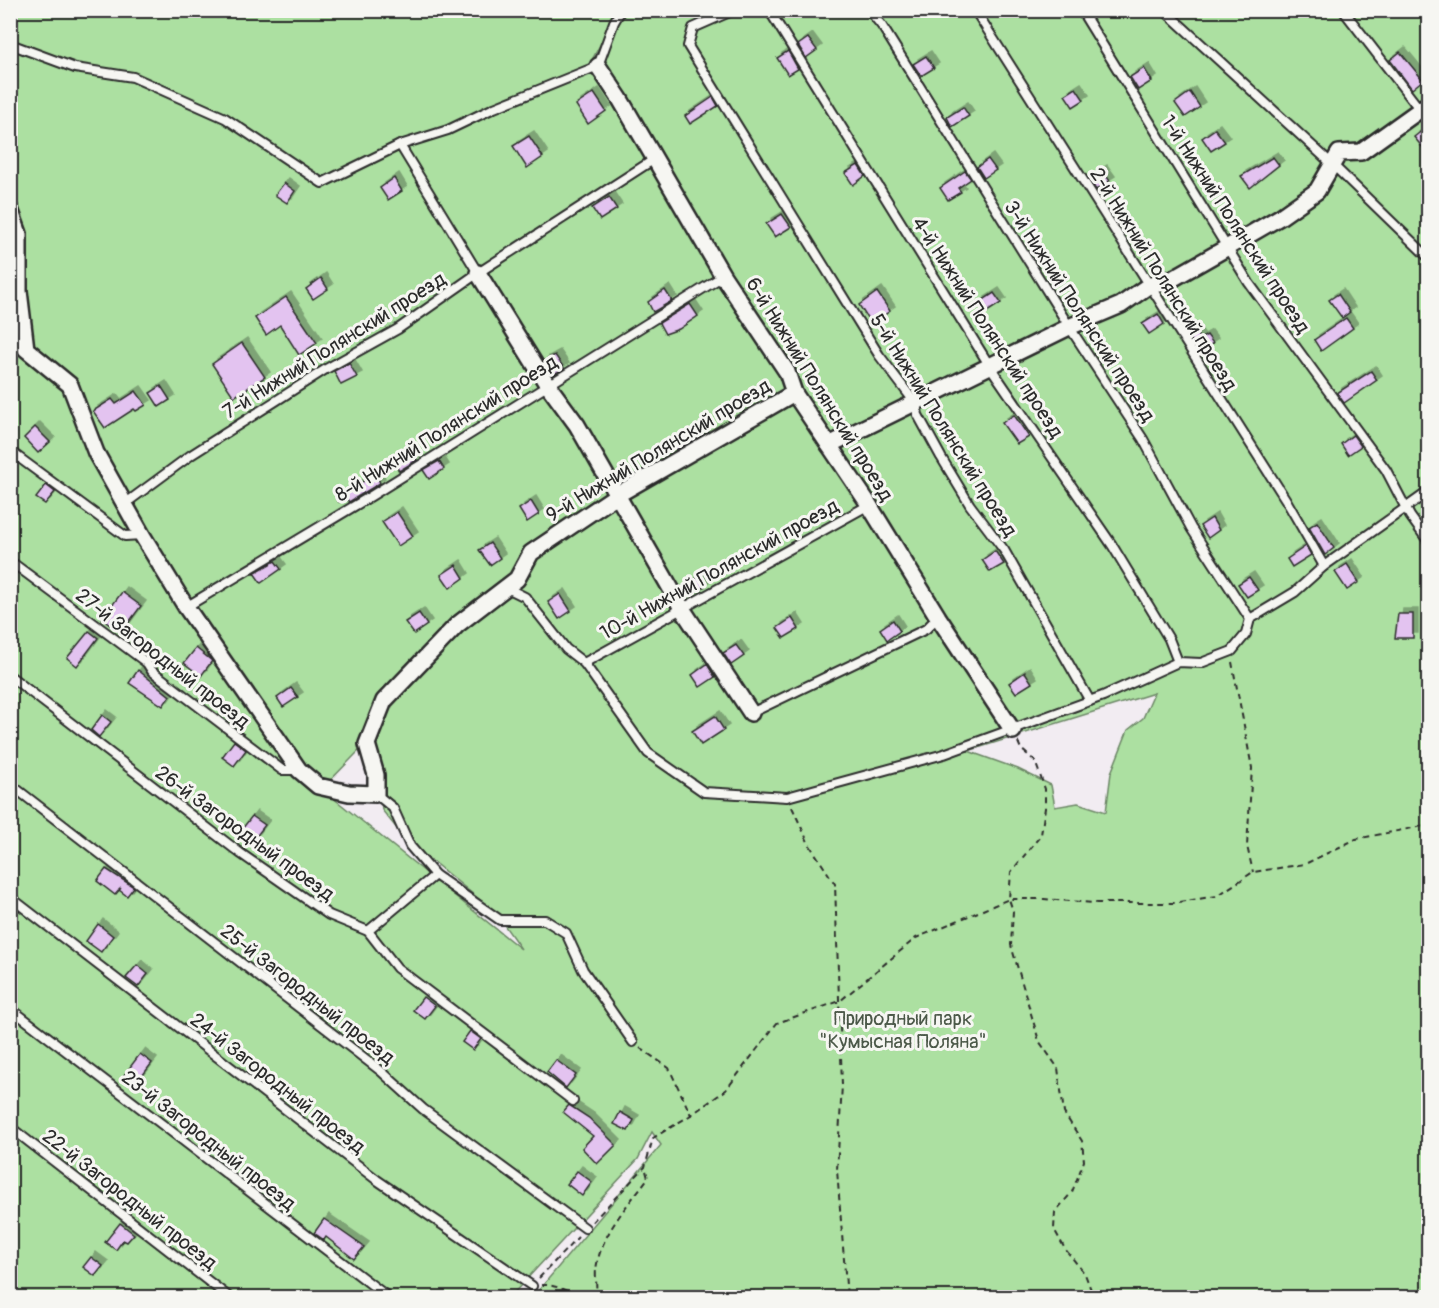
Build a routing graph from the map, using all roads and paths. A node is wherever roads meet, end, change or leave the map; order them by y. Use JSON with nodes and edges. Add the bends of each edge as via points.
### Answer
{"nodes":[{"id":1,"x":621,"y":10,"type":"edge"},
{"id":2,"x":734,"y":10,"type":"edge"},
{"id":3,"x":769,"y":10,"type":"edge"},
{"id":4,"x":869,"y":10,"type":"edge"},
{"id":5,"x":975,"y":10,"type":"edge"},
{"id":6,"x":1081,"y":10,"type":"edge"},
{"id":7,"x":1164,"y":10,"type":"edge"},
{"id":8,"x":1343,"y":10,"type":"edge"},
{"id":9,"x":10,"y":44,"type":"edge"},
{"id":10,"x":598,"y":66,"type":"junction"},
{"id":11,"x":1426,"y":111,"type":"edge"},
{"id":12,"x":400,"y":145,"type":"junction"},
{"id":13,"x":653,"y":160,"type":"junction"},
{"id":14,"x":1332,"y":164,"type":"junction"},
{"id":15,"x":10,"y":209,"type":"edge"},
{"id":16,"x":1228,"y":247,"type":"junction"},
{"id":17,"x":1428,"y":257,"type":"edge"},
{"id":18,"x":478,"y":273,"type":"junction"},
{"id":19,"x":723,"y":276,"type":"junction"},
{"id":20,"x":1148,"y":286,"type":"junction"},
{"id":21,"x":1070,"y":327,"type":"junction"},
{"id":22,"x":991,"y":368,"type":"junction"},
{"id":23,"x":547,"y":384,"type":"junction"},
{"id":24,"x":794,"y":393,"type":"junction"},
{"id":25,"x":916,"y":404,"type":"junction"},
{"id":26,"x":830,"y":445,"type":"junction"},
{"id":27,"x":10,"y":451,"type":"edge"},
{"id":28,"x":1428,"y":492,"type":"edge"},
{"id":29,"x":617,"y":495,"type":"junction"},
{"id":30,"x":126,"y":503,"type":"junction"},
{"id":31,"x":869,"y":505,"type":"junction"},
{"id":32,"x":1407,"y":508,"type":"junction"},
{"id":33,"x":142,"y":535,"type":"junction"},
{"id":34,"x":1428,"y":541,"type":"edge"},
{"id":35,"x":10,"y":561,"type":"edge"},
{"id":36,"x":1324,"y":566,"type":"junction"},
{"id":37,"x":506,"y":587,"type":"junction"},
{"id":38,"x":186,"y":607,"type":"junction"},
{"id":39,"x":683,"y":610,"type":"junction"},
{"id":40,"x":938,"y":617,"type":"junction"},
{"id":41,"x":1250,"y":620,"type":"junction"},
{"id":42,"x":1232,"y":651,"type":"junction"},
{"id":43,"x":1178,"y":662,"type":"junction"},
{"id":44,"x":584,"y":663,"type":"junction"},
{"id":45,"x":10,"y":676,"type":"edge"},
{"id":46,"x":1090,"y":701,"type":"junction"},
{"id":47,"x":751,"y":713,"type":"joint"},
{"id":48,"x":1013,"y":730,"type":"junction"},
{"id":49,"x":299,"y":770,"type":"junction"},
{"id":50,"x":10,"y":784,"type":"edge"},
{"id":51,"x":376,"y":794,"type":"junction"},
{"id":52,"x":787,"y":797,"type":"junction"},
{"id":53,"x":1428,"y":825,"type":"edge"},
{"id":54,"x":1253,"y":872,"type":"junction"},
{"id":55,"x":435,"y":875,"type":"junction"},
{"id":56,"x":10,"y":897,"type":"edge"},
{"id":57,"x":1009,"y":899,"type":"junction"},
{"id":58,"x":368,"y":931,"type":"junction"},
{"id":59,"x":840,"y":1001,"type":"junction"},
{"id":60,"x":10,"y":1008,"type":"edge"},
{"id":61,"x":633,"y":1042,"type":"joint"},
{"id":62,"x":573,"y":1101,"type":"dead end"},
{"id":63,"x":691,"y":1115,"type":"junction"},
{"id":64,"x":10,"y":1127,"type":"edge"},
{"id":65,"x":645,"y":1167,"type":"junction"},
{"id":66,"x":585,"y":1228,"type":"junction"},
{"id":67,"x":532,"y":1286,"type":"junction"},
{"id":68,"x":10,"y":1293,"type":"edge"},
{"id":69,"x":16,"y":1298,"type":"edge"},
{"id":70,"x":230,"y":1298,"type":"edge"},
{"id":71,"x":389,"y":1298,"type":"edge"},
{"id":72,"x":586,"y":1298,"type":"edge"},
{"id":73,"x":595,"y":1298,"type":"edge"},
{"id":74,"x":847,"y":1298,"type":"edge"},
{"id":75,"x":1094,"y":1298,"type":"edge"}],
"edges":[{"from":1,"to":10,"type":"lane"},
{"from":2,"to":25,"type":"lane","name":"5-й Нижний Полянский проезд","via":[[693,28],[688,46],[879,355]]},
{"from":3,"to":22,"type":"lane","name":"4-й Нижний Полянский проезд"},
{"from":4,"to":21,"type":"lane","name":"3-й Нижний Полянский проезд"},
{"from":5,"to":20,"type":"lane","name":"2-й Нижний Полянский проезд"},
{"from":6,"to":16,"type":"lane","name":"1-й Нижний Полянский проезд"},
{"from":7,"to":14,"type":"lane"},
{"from":8,"to":11,"type":"lane"},
{"from":9,"to":12,"type":"lane","via":[[75,68],[133,77],[225,118],[322,183]]},
{"from":10,"to":12,"type":"lane","via":[[448,130]]},
{"from":10,"to":13,"type":"street","name":"6-й Нижний Полянский проезд"},
{"from":11,"to":14,"type":"street","via":[[1361,152],[1339,153]]},
{"from":12,"to":18,"type":"lane"},
{"from":13,"to":18,"type":"lane","name":"7-й Нижний Полянский проезд"},
{"from":13,"to":19,"type":"street","name":"6-й Нижний Полянский проезд"},
{"from":14,"to":16,"type":"street","via":[[1317,191]]},
{"from":14,"to":17,"type":"lane"},
{"from":15,"to":30,"type":"street","via":[[19,234],[19,291],[26,350],[70,386],[96,453]]},
{"from":16,"to":20,"type":"street","via":[[1172,279]]},
{"from":16,"to":32,"type":"lane","name":"1-й Нижний Полянский проезд","via":[[1249,283],[1386,470]]},
{"from":18,"to":23,"type":"street"},
{"from":18,"to":30,"type":"lane","name":"7-й Нижний Полянский проезд","via":[[398,329],[326,369],[191,455]]},
{"from":19,"to":23,"type":"lane","name":"8-й Нижний Полянский проезд"},
{"from":19,"to":24,"type":"street","name":"6-й Нижний Полянский проезд","via":[[787,372]]},
{"from":20,"to":21,"type":"street","via":[[1121,305]]},
{"from":20,"to":36,"type":"lane","name":"2-й Нижний Полянский проезд"},
{"from":21,"to":22,"type":"street"},
{"from":21,"to":41,"type":"lane","name":"3-й Нижний Полянский проезд","via":[[1143,439],[1191,528]]},
{"from":22,"to":25,"type":"street"},
{"from":22,"to":43,"type":"lane","name":"4-й Нижний Полянский проезд","via":[[1112,545],[1169,639]]},
{"from":23,"to":29,"type":"street","via":[[577,425]]},
{"from":23,"to":38,"type":"lane","name":"8-й Нижний Полянский проезд"},
{"from":24,"to":26,"type":"street","name":"6-й Нижний Полянский проезд"},
{"from":24,"to":29,"type":"street","name":"9-й Нижний Полянский проезд"},
{"from":25,"to":26,"type":"street"},
{"from":25,"to":46,"type":"lane","name":"5-й Нижний Полянский проезд","via":[[941,457],[1004,550]]},
{"from":26,"to":31,"type":"street","name":"6-й Нижний Полянский проезд"},
{"from":27,"to":33,"type":"lane","via":[[125,536]]},
{"from":28,"to":32,"type":"lane"},
{"from":29,"to":37,"type":"street","name":"9-й Нижний Полянский проезд","via":[[531,553],[517,579]]},
{"from":29,"to":39,"type":"street"},
{"from":30,"to":33,"type":"street"},
{"from":31,"to":39,"type":"lane","name":"10-й Нижний Полянский проезд","via":[[742,573]]},
{"from":31,"to":40,"type":"street","name":"6-й Нижний Полянский проезд"},
{"from":32,"to":34,"type":"lane","name":"1-й Нижний Полянский проезд"},
{"from":32,"to":36,"type":"lane"},
{"from":33,"to":38,"type":"street"},
{"from":35,"to":49,"type":"lane","name":"27-й Загородный проезд","via":[[282,770]]},
{"from":36,"to":41,"type":"lane","via":[[1295,592]]},
{"from":37,"to":44,"type":"lane","via":[[525,597],[566,649]]},
{"from":37,"to":51,"type":"street","name":"9-й Нижний Полянский проезд","via":[[457,625],[384,701],[367,744],[376,775]]},
{"from":38,"to":49,"type":"street"},
{"from":39,"to":44,"type":"lane","name":"10-й Нижний Полянский проезд"},
{"from":39,"to":47,"type":"street"},
{"from":40,"to":47,"type":"lane","via":[[926,629]]},
{"from":40,"to":48,"type":"street","name":"6-й Нижний Полянский проезд"},
{"from":41,"to":42,"type":"lane","via":[[1246,634]]},
{"from":42,"to":43,"type":"lane","via":[[1201,663]]},
{"from":42,"to":54,"type":"path","via":[[1233,677],[1252,768],[1247,846]]},
{"from":43,"to":46,"type":"lane"},
{"from":44,"to":52,"type":"lane","via":[[648,753],[704,792]]},
{"from":45,"to":58,"type":"lane","name":"26-й Загородный проезд","via":[[240,854],[329,915]]},
{"from":46,"to":48,"type":"lane"},
{"from":48,"to":52,"type":"lane","via":[[944,754]]},
{"from":48,"to":57,"type":"path","via":[[1022,749],[1035,761],[1045,789],[1045,808],[1041,835],[1011,872]]},
{"from":49,"to":51,"type":"street","via":[[318,786],[349,794]]},
{"from":50,"to":66,"type":"lane","name":"25-й Загородный проезд","via":[[381,1071],[423,1109]]},
{"from":51,"to":55,"type":"lane","via":[[393,808],[410,846]]},
{"from":52,"to":59,"type":"path","via":[[809,844],[835,884]]},
{"from":53,"to":54,"type":"path","via":[[1356,839],[1305,864]]},
{"from":54,"to":57,"type":"path","via":[[1217,896],[1173,903]]},
{"from":55,"to":58,"type":"lane"},
{"from":55,"to":61,"type":"lane","via":[[500,920],[545,920],[567,933],[583,970]]},
{"from":56,"to":67,"type":"lane","name":"24-й Загородный проезд","via":[[377,1180]]},
{"from":57,"to":59,"type":"path","via":[[916,938]]},
{"from":57,"to":75,"type":"path","via":[[1013,911],[1011,945],[1039,1041],[1058,1068],[1064,1113],[1082,1141],[1084,1161],[1072,1192],[1055,1212],[1054,1228],[1085,1274]]},
{"from":58,"to":62,"type":"lane","name":"26-й Загородный проезд","via":[[397,968]]},
{"from":59,"to":63,"type":"path","via":[[777,1023],[726,1090]]},
{"from":59,"to":74,"type":"path","via":[[842,1085],[837,1170]]},
{"from":60,"to":71,"type":"lane","name":"23-й Загородный проезд"},
{"from":61,"to":63,"type":"path","via":[[669,1068]]},
{"from":63,"to":65,"type":"path","via":[[653,1138]]},
{"from":64,"to":70,"type":"lane","name":"22-й Загородный проезд"},
{"from":65,"to":66,"type":"path"},
{"from":65,"to":73,"type":"path","via":[[648,1178],[608,1232],[596,1271]]},
{"from":66,"to":67,"type":"path"},
{"from":67,"to":72,"type":"path","via":[[555,1284]]},
{"from":68,"to":69,"type":"lane"}]}
